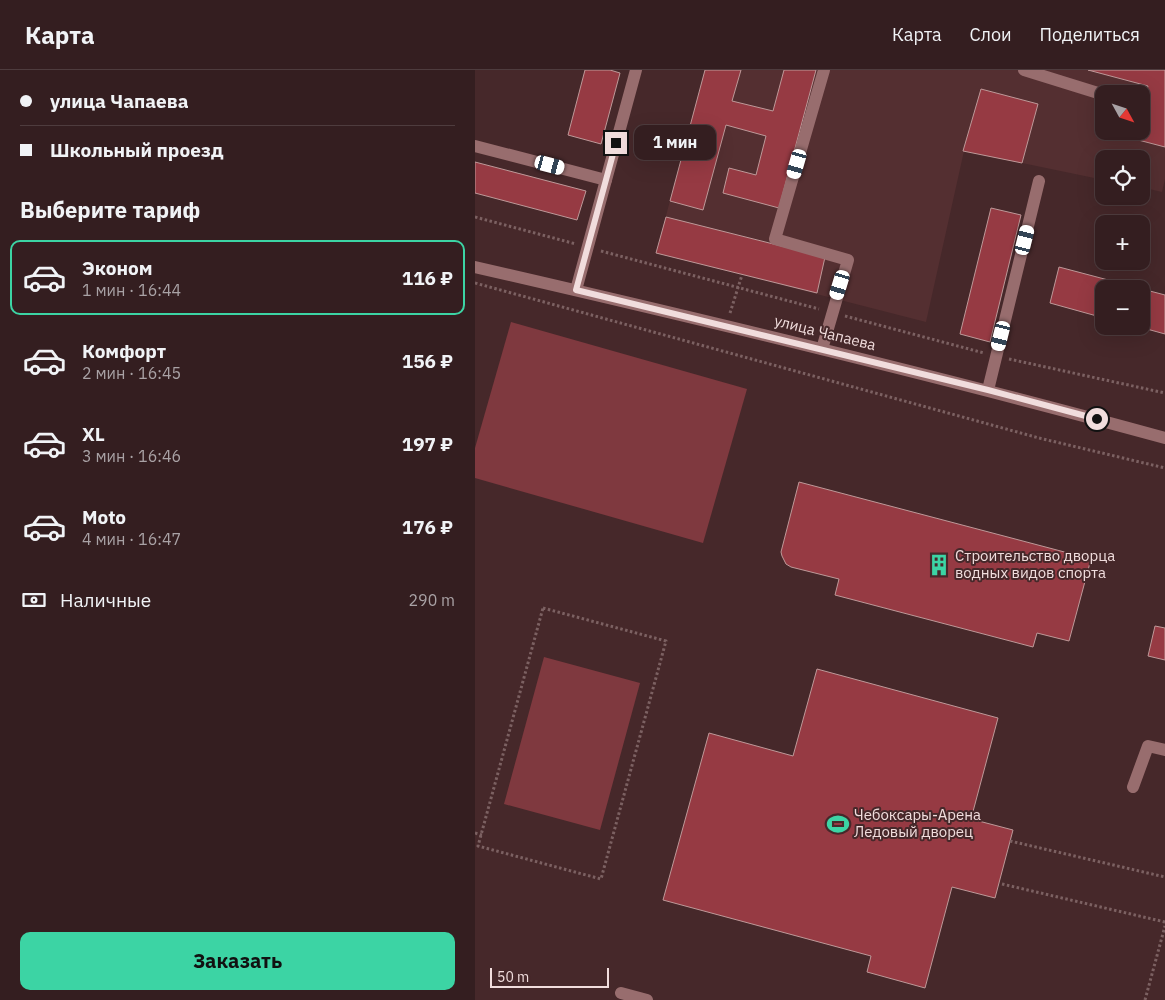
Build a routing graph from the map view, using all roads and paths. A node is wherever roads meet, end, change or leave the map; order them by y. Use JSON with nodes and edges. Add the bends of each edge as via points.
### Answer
{"nodes":[{"id":1,"x":636,"y":70,"type":"edge"},
{"id":2,"x":824,"y":70,"type":"edge"},
{"id":3,"x":1024,"y":70,"type":"edge"},
{"id":4,"x":1095,"y":92,"type":"edge"},
{"id":5,"x":475,"y":146,"type":"edge"},
{"id":6,"x":606,"y":180,"type":"junction"},
{"id":7,"x":1039,"y":181,"type":"dead end"},
{"id":8,"x":475,"y":267,"type":"edge"},
{"id":9,"x":742,"y":275,"type":"dead end"},
{"id":10,"x":475,"y":283,"type":"edge"},
{"id":11,"x":576,"y":290,"type":"junction"},
{"id":12,"x":726,"y":325,"type":"junction"},
{"id":13,"x":822,"y":349,"type":"junction"},
{"id":14,"x":988,"y":390,"type":"junction"},
{"id":15,"x":1165,"y":438,"type":"edge"},
{"id":16,"x":1165,"y":468,"type":"edge"},
{"id":17,"x":1165,"y":750,"type":"edge"},
{"id":18,"x":1133,"y":787,"type":"dead end"},
{"id":19,"x":475,"y":833,"type":"edge"},
{"id":20,"x":482,"y":835,"type":"junction"},
{"id":21,"x":1010,"y":840,"type":"dead end"},
{"id":22,"x":1165,"y":878,"type":"edge"},
{"id":23,"x":1002,"y":884,"type":"dead end"},
{"id":24,"x":1165,"y":922,"type":"edge"},
{"id":25,"x":1165,"y":926,"type":"edge"},
{"id":26,"x":621,"y":993,"type":"dead end"},
{"id":27,"x":647,"y":1000,"type":"edge"},
{"id":28,"x":1145,"y":1000,"type":"edge"}],
"edges":[{"from":1,"to":6,"type":"street"},
{"from":2,"to":13,"type":"street","via":[[775,239],[848,260]]},
{"from":3,"to":4,"type":"street"},
{"from":5,"to":6,"type":"street"},
{"from":6,"to":11,"type":"street"},
{"from":7,"to":14,"type":"street"},
{"from":8,"to":11,"type":"street","name":"улица Чапаева"},
{"from":9,"to":12,"type":"path"},
{"from":10,"to":16,"type":"path","via":[[1039,438]]},
{"from":11,"to":12,"type":"street","name":"улица Чапаева"},
{"from":12,"to":13,"type":"street","name":"улица Чапаева"},
{"from":13,"to":14,"type":"street","name":"улица Чапаева"},
{"from":14,"to":15,"type":"street","name":"улица Чапаева"},
{"from":17,"to":18,"type":"street","via":[[1148,746]]},
{"from":19,"to":20,"type":"path"},
{"from":20,"to":20,"type":"path","via":[[543,608],[666,641],[601,879],[478,846]]},
{"from":21,"to":22,"type":"path"},
{"from":23,"to":24,"type":"path"},
{"from":25,"to":28,"type":"path"},
{"from":26,"to":27,"type":"street"}]}
